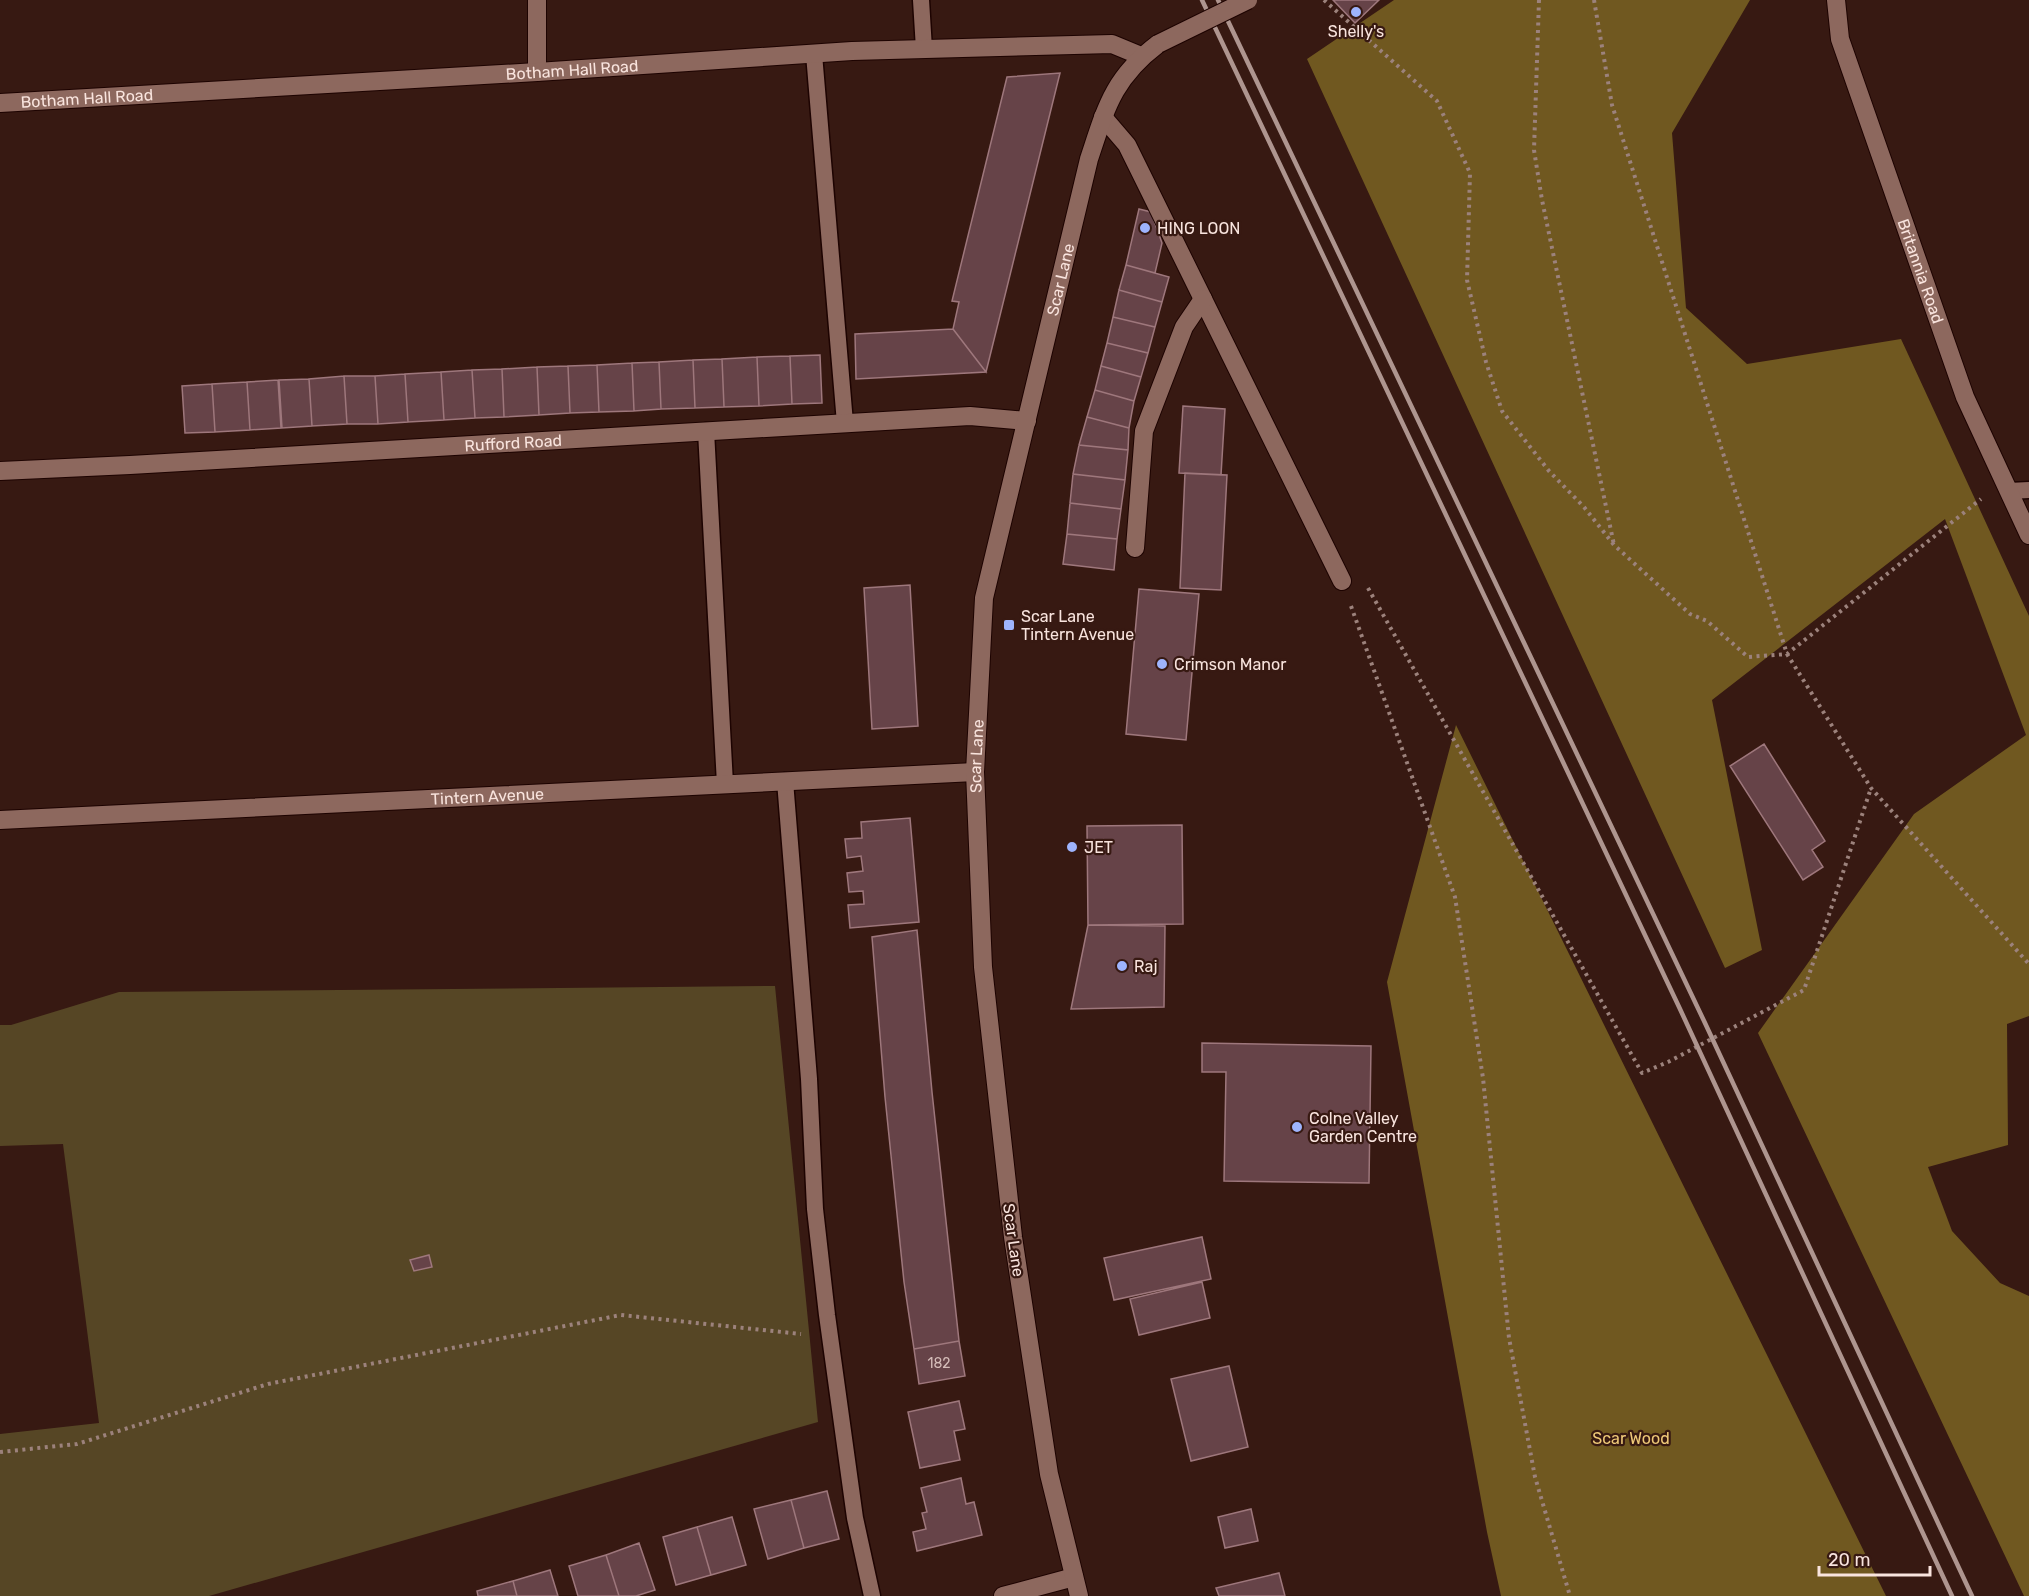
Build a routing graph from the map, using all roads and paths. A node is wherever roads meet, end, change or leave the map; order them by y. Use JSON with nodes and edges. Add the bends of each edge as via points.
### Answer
{"nodes":[{"id":1,"x":537,"y":0,"type":"edge"},
{"id":2,"x":921,"y":0,"type":"edge"},
{"id":3,"x":1248,"y":0,"type":"edge"},
{"id":4,"x":1324,"y":0,"type":"edge"},
{"id":5,"x":1539,"y":0,"type":"edge"},
{"id":6,"x":1594,"y":0,"type":"edge"},
{"id":7,"x":1836,"y":0,"type":"edge"},
{"id":8,"x":924,"y":49,"type":"junction"},
{"id":9,"x":814,"y":54,"type":"junction"},
{"id":10,"x":1141,"y":56,"type":"junction"},
{"id":11,"x":537,"y":72,"type":"junction"},
{"id":12,"x":0,"y":103,"type":"edge"},
{"id":13,"x":1103,"y":117,"type":"junction"},
{"id":14,"x":1203,"y":299,"type":"junction"},
{"id":15,"x":1027,"y":421,"type":"junction"},
{"id":16,"x":845,"y":423,"type":"junction"},
{"id":17,"x":706,"y":431,"type":"junction"},
{"id":18,"x":0,"y":471,"type":"edge"},
{"id":19,"x":2006,"y":486,"type":"junction"},
{"id":20,"x":2029,"y":490,"type":"edge"},
{"id":21,"x":2029,"y":536,"type":"edge"},
{"id":22,"x":1614,"y":545,"type":"junction"},
{"id":23,"x":1136,"y":548,"type":"dead end"},
{"id":24,"x":1342,"y":581,"type":"junction"},
{"id":25,"x":1787,"y":654,"type":"junction"},
{"id":26,"x":975,"y":772,"type":"junction"},
{"id":27,"x":785,"y":781,"type":"junction"},
{"id":28,"x":725,"y":784,"type":"junction"},
{"id":29,"x":1871,"y":788,"type":"junction"},
{"id":30,"x":0,"y":820,"type":"edge"},
{"id":31,"x":2029,"y":964,"type":"edge"},
{"id":32,"x":830,"y":1337,"type":"junction"},
{"id":33,"x":0,"y":1452,"type":"edge"},
{"id":34,"x":1074,"y":1578,"type":"junction"},
{"id":35,"x":872,"y":1596,"type":"edge"},
{"id":36,"x":1003,"y":1596,"type":"edge"},
{"id":37,"x":1078,"y":1596,"type":"edge"},
{"id":38,"x":1570,"y":1596,"type":"edge"}],
"edges":[{"from":1,"to":11,"type":"street"},
{"from":2,"to":8,"type":"lane"},
{"from":3,"to":10,"type":"street","name":"Scar Lane","bridge":true},
{"from":4,"to":22,"type":"path","via":[[1437,101],[1470,173],[1467,280],[1502,411]]},
{"from":5,"to":22,"type":"path","via":[[1534,150]]},
{"from":6,"to":25,"type":"path","via":[[1612,105]]},
{"from":7,"to":19,"type":"street","name":"Britannia Road","via":[[1840,39],[1965,397]]},
{"from":8,"to":9,"type":"street","name":"Botham Hall Road"},
{"from":8,"to":10,"type":"street","name":"Botham Hall Road","via":[[1112,44]]},
{"from":9,"to":11,"type":"street","name":"Botham Hall Road"},
{"from":9,"to":16,"type":"lane"},
{"from":10,"to":13,"type":"street","name":"Scar Lane","via":[[1117,84]]},
{"from":11,"to":12,"type":"street","name":"Botham Hall Road"},
{"from":13,"to":14,"type":"street","via":[[1127,145]]},
{"from":13,"to":15,"type":"street","name":"Scar Lane","via":[[1089,159]]},
{"from":14,"to":23,"type":"street","via":[[1185,327],[1144,431]]},
{"from":14,"to":24,"type":"street"},
{"from":15,"to":16,"type":"street","name":"Rufford Road","via":[[970,416]]},
{"from":15,"to":26,"type":"street","name":"Scar Lane","via":[[984,598]]},
{"from":16,"to":17,"type":"street","name":"Rufford Road"},
{"from":17,"to":18,"type":"street","name":"Rufford Road"},
{"from":17,"to":28,"type":"lane"},
{"from":19,"to":20,"type":"lane"},
{"from":19,"to":21,"type":"street","name":"Britannia Road"},
{"from":19,"to":25,"type":"path"},
{"from":22,"to":25,"type":"path","via":[[1690,614],[1707,621],[1748,657]]},
{"from":24,"to":29,"type":"path","via":[[1368,588],[1642,1073],[1804,990]]},
{"from":24,"to":38,"type":"path","via":[[1455,897],[1483,1078],[1509,1338],[1535,1477]]},
{"from":25,"to":29,"type":"path"},
{"from":26,"to":27,"type":"street","name":"Tintern Avenue"},
{"from":26,"to":34,"type":"street","name":"Scar Lane","via":[[984,967],[1012,1236],[1049,1474]]},
{"from":27,"to":28,"type":"street","name":"Tintern Avenue"},
{"from":27,"to":32,"type":"lane","via":[[809,1079],[815,1209]]},
{"from":28,"to":30,"type":"street","name":"Tintern Avenue"},
{"from":29,"to":31,"type":"path"},
{"from":32,"to":33,"type":"path","via":[[621,1315],[268,1384],[77,1444]]},
{"from":32,"to":35,"type":"lane","via":[[855,1518]]},
{"from":34,"to":36,"type":"street"},
{"from":34,"to":37,"type":"street","name":"Scar Lane"}]}
